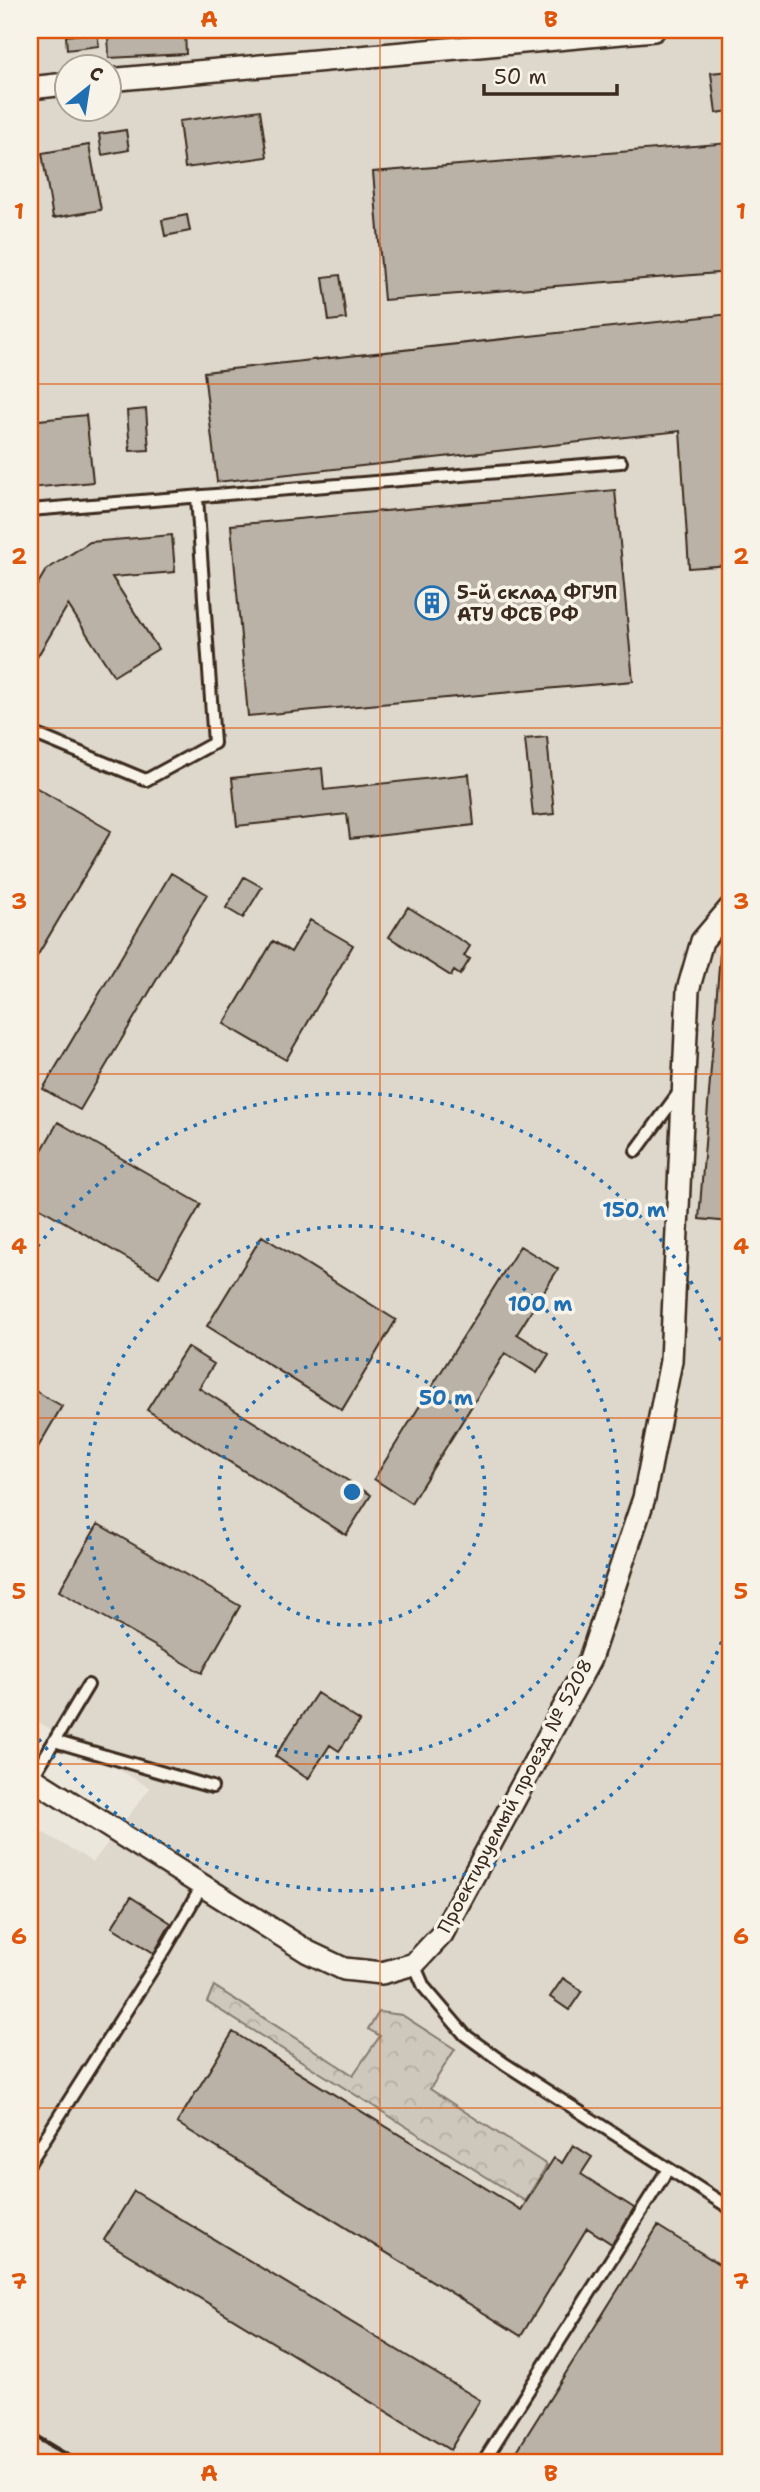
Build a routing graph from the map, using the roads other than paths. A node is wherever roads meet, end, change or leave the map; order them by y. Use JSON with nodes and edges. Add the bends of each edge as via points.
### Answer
{"nodes":[{"id":1,"x":654,"y":30,"type":"edge"},
{"id":2,"x":122,"y":79,"type":"edge"},
{"id":3,"x":52,"y":86,"type":"edge"},
{"id":4,"x":30,"y":88,"type":"edge"},
{"id":5,"x":621,"y":462,"type":"dead end"},
{"id":6,"x":197,"y":497,"type":"junction"},
{"id":7,"x":30,"y":510,"type":"edge"},
{"id":8,"x":30,"y":732,"type":"edge"},
{"id":9,"x":730,"y":908,"type":"edge"},
{"id":10,"x":684,"y":1086,"type":"junction"},
{"id":11,"x":636,"y":1151,"type":"dead end"},
{"id":12,"x":88,"y":1685,"type":"dead end"},
{"id":13,"x":54,"y":1741,"type":"junction"},
{"id":14,"x":31,"y":1777,"type":"edge"},
{"id":15,"x":212,"y":1787,"type":"dead end"},
{"id":16,"x":202,"y":1886,"type":"junction"},
{"id":17,"x":414,"y":1964,"type":"junction"},
{"id":18,"x":30,"y":2162,"type":"edge"},
{"id":19,"x":668,"y":2169,"type":"junction"},
{"id":20,"x":730,"y":2208,"type":"edge"},
{"id":21,"x":483,"y":2462,"type":"edge"}],
"edges":[{"from":1,"to":2,"type":"street"},
{"from":3,"to":4,"type":"street"},
{"from":5,"to":6,"type":"lane"},
{"from":6,"to":7,"type":"lane"},
{"from":6,"to":8,"type":"lane","via":[[214,743],[146,780]]},
{"from":9,"to":10,"type":"street","name":"Проектируемый проезд № 5208","via":[[702,941],[688,990]]},
{"from":10,"to":11,"type":"lane"},
{"from":10,"to":17,"type":"street","name":"Проектируемый проезд № 5208","via":[[671,1361],[644,1498],[590,1659],[442,1934]]},
{"from":12,"to":13,"type":"lane"},
{"from":13,"to":14,"type":"lane"},
{"from":13,"to":15,"type":"lane"},
{"from":14,"to":16,"type":"street"},
{"from":16,"to":17,"type":"street","via":[[344,1969],[382,1973]]},
{"from":16,"to":18,"type":"lane"},
{"from":17,"to":19,"type":"lane","via":[[424,1987],[466,2035]]},
{"from":19,"to":20,"type":"lane"},
{"from":19,"to":21,"type":"lane"}]}
